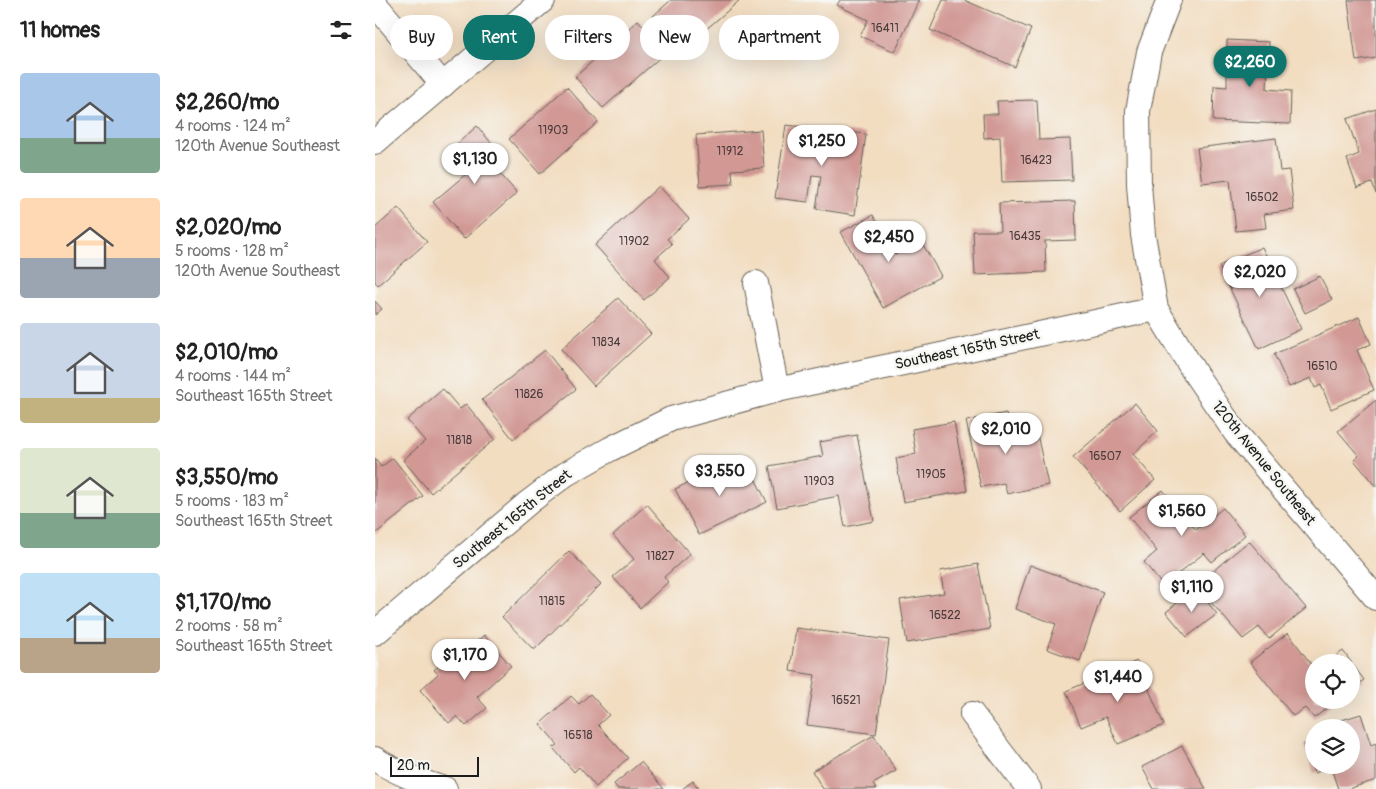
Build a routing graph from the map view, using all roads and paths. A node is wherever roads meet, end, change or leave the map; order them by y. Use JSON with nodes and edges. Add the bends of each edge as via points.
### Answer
{"nodes":[{"id":1,"x":543,"y":0,"type":"edge"},
{"id":2,"x":1167,"y":1,"type":"edge"},
{"id":3,"x":375,"y":4,"type":"edge"},
{"id":4,"x":443,"y":85,"type":"junction"},
{"id":5,"x":375,"y":142,"type":"edge"},
{"id":6,"x":756,"y":282,"type":"dead end"},
{"id":7,"x":1156,"y":309,"type":"junction"},
{"id":8,"x":777,"y":390,"type":"junction"},
{"id":9,"x":1376,"y":598,"type":"edge"},
{"id":10,"x":375,"y":633,"type":"edge"},
{"id":11,"x":972,"y":714,"type":"dead end"},
{"id":12,"x":375,"y":759,"type":"edge"},
{"id":13,"x":445,"y":789,"type":"edge"},
{"id":14,"x":1029,"y":789,"type":"edge"}],
"edges":[{"from":1,"to":4,"type":"street"},
{"from":2,"to":7,"type":"street","name":"120th Avenue Southeast","via":[[1149,52],[1138,111],[1143,235]]},
{"from":3,"to":4,"type":"street"},
{"from":4,"to":5,"type":"street"},
{"from":6,"to":8,"type":"street"},
{"from":7,"to":8,"type":"street","name":"Southeast 165th Street"},
{"from":7,"to":9,"type":"street","name":"120th Avenue Southeast","via":[[1196,376],[1235,432]]},
{"from":8,"to":10,"type":"street","name":"Southeast 165th Street","via":[[671,419],[566,474]]},
{"from":11,"to":14,"type":"street"},
{"from":12,"to":13,"type":"street","via":[[419,782]]}]}
